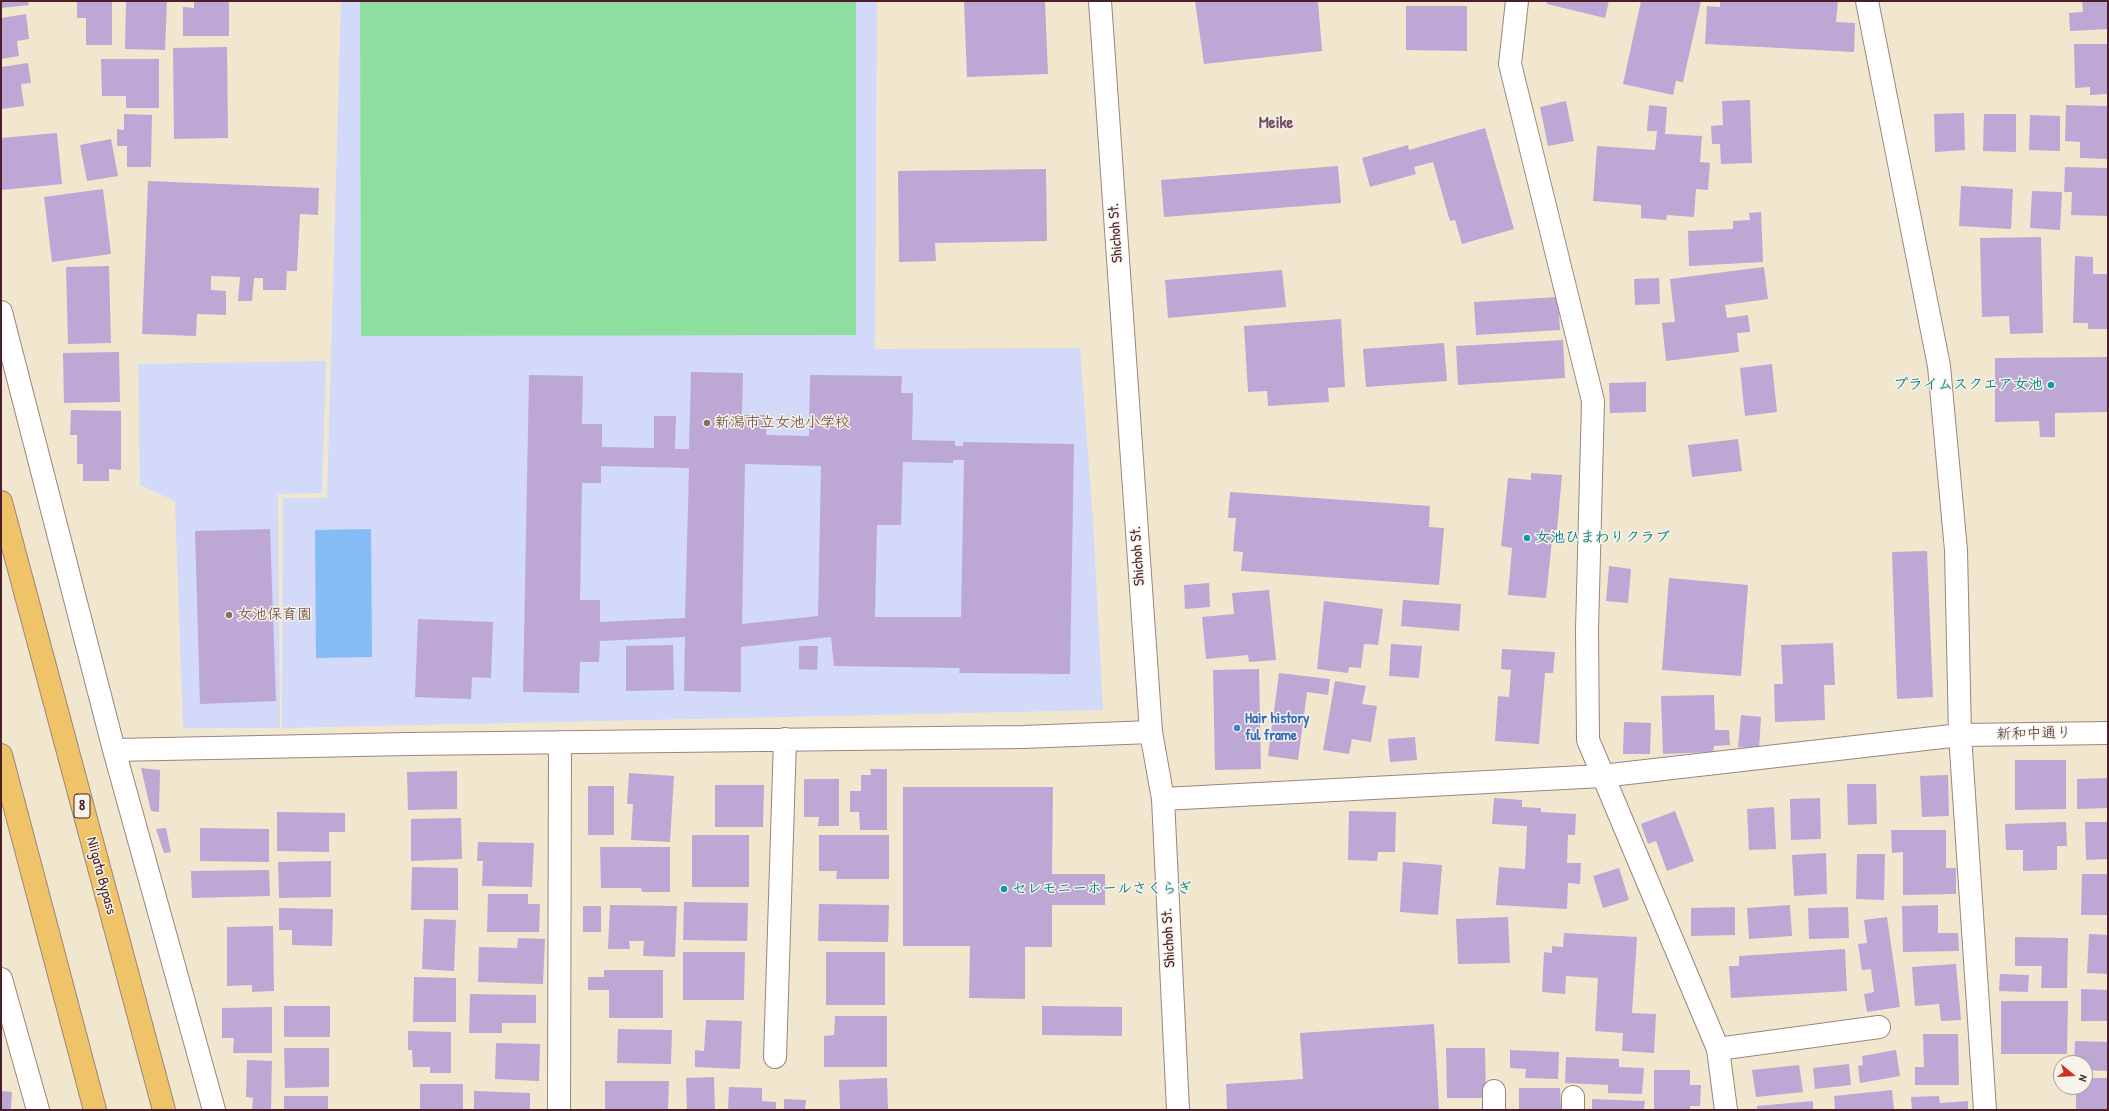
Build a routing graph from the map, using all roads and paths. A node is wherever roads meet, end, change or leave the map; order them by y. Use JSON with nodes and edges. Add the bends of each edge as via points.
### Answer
{"nodes":[{"id":1,"x":1100,"y":1,"type":"edge"},
{"id":2,"x":1517,"y":1,"type":"edge"},
{"id":3,"x":1867,"y":1,"type":"edge"},
{"id":4,"x":1,"y":312,"type":"edge"},
{"id":5,"x":1,"y":502,"type":"edge"},
{"id":6,"x":1150,"y":732,"type":"junction"},
{"id":7,"x":2108,"y":733,"type":"edge"},
{"id":8,"x":1960,"y":734,"type":"junction"},
{"id":9,"x":784,"y":739,"type":"junction"},
{"id":10,"x":560,"y":742,"type":"junction"},
{"id":11,"x":114,"y":750,"type":"junction"},
{"id":12,"x":1,"y":756,"type":"edge"},
{"id":13,"x":1602,"y":776,"type":"junction"},
{"id":14,"x":1163,"y":799,"type":"junction"},
{"id":15,"x":1,"y":979,"type":"edge"},
{"id":16,"x":1879,"y":1027,"type":"dead end"},
{"id":17,"x":1718,"y":1049,"type":"junction"},
{"id":18,"x":775,"y":1057,"type":"dead end"},
{"id":19,"x":38,"y":1110,"type":"edge"},
{"id":20,"x":95,"y":1110,"type":"edge"},
{"id":21,"x":164,"y":1110,"type":"edge"},
{"id":22,"x":214,"y":1110,"type":"edge"},
{"id":23,"x":559,"y":1110,"type":"edge"},
{"id":24,"x":1178,"y":1110,"type":"edge"},
{"id":25,"x":1726,"y":1110,"type":"edge"},
{"id":26,"x":1985,"y":1110,"type":"edge"}],
"edges":[{"from":1,"to":6,"type":"street","name":"Shichoh St."},
{"from":2,"to":13,"type":"street","via":[[1510,64],[1593,401],[1587,622],[1588,740]]},
{"from":3,"to":8,"type":"street","via":[[1939,366],[1956,550]]},
{"from":4,"to":11,"type":"street"},
{"from":5,"to":21,"type":"highway","name":"Niigata Bypass","number":"8"},
{"from":6,"to":9,"type":"street","via":[[1023,737]]},
{"from":6,"to":14,"type":"street","name":"Shichoh St."},
{"from":7,"to":8,"type":"street","name":"新和中通り"},
{"from":8,"to":13,"type":"street","name":"新和中通り"},
{"from":8,"to":26,"type":"street"},
{"from":9,"to":10,"type":"street"},
{"from":9,"to":18,"type":"street"},
{"from":10,"to":11,"type":"street"},
{"from":10,"to":23,"type":"street"},
{"from":11,"to":22,"type":"street"},
{"from":12,"to":20,"type":"highway"},
{"from":13,"to":14,"type":"street","name":"新和中通り"},
{"from":13,"to":17,"type":"street"},
{"from":14,"to":24,"type":"street","name":"Shichoh St."},
{"from":15,"to":19,"type":"street"},
{"from":16,"to":17,"type":"street"},
{"from":17,"to":25,"type":"street"}]}
